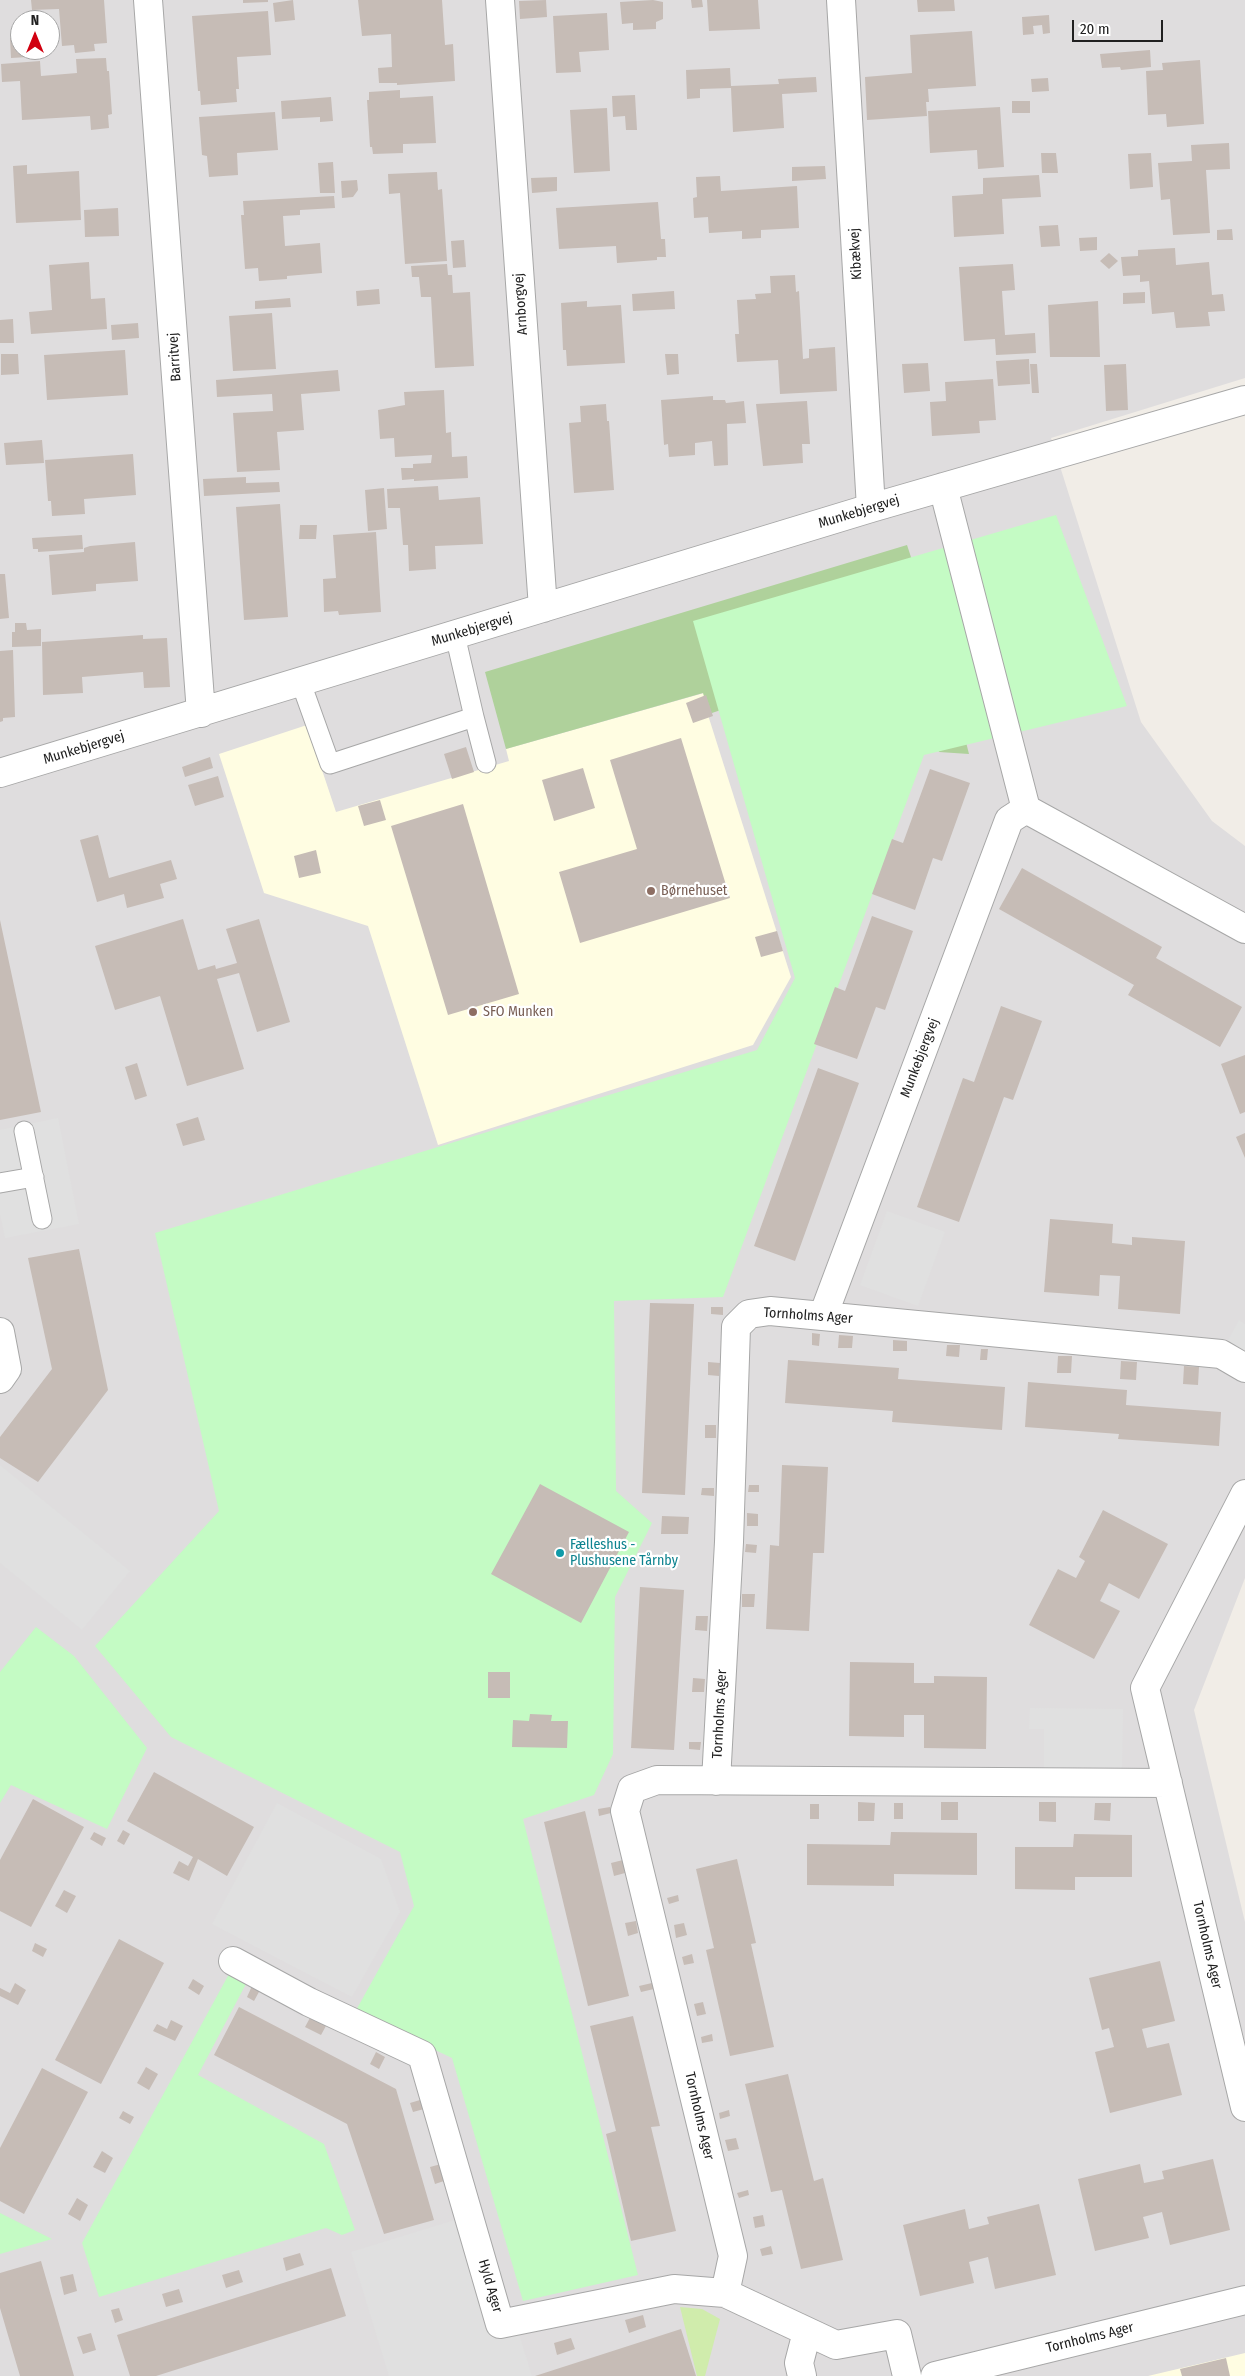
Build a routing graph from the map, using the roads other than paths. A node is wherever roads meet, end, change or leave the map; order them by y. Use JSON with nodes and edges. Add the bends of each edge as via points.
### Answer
{"nodes":[{"id":1,"x":148,"y":0,"type":"edge"},
{"id":2,"x":500,"y":0,"type":"edge"},
{"id":3,"x":841,"y":0,"type":"edge"},
{"id":4,"x":1245,"y":400,"type":"edge"},
{"id":5,"x":943,"y":487,"type":"junction"},
{"id":6,"x":871,"y":508,"type":"junction"},
{"id":7,"x":543,"y":608,"type":"junction"},
{"id":8,"x":455,"y":635,"type":"junction"},
{"id":9,"x":301,"y":683,"type":"junction"},
{"id":10,"x":201,"y":713,"type":"junction"},
{"id":11,"x":474,"y":717,"type":"junction"},
{"id":12,"x":486,"y":763,"type":"dead end"},
{"id":13,"x":0,"y":773,"type":"edge"},
{"id":14,"x":1026,"y":809,"type":"junction"},
{"id":15,"x":1245,"y":929,"type":"edge"},
{"id":16,"x":24,"y":1130,"type":"dead end"},
{"id":17,"x":34,"y":1177,"type":"junction"},
{"id":18,"x":0,"y":1183,"type":"edge"},
{"id":19,"x":42,"y":1219,"type":"dead end"},
{"id":20,"x":823,"y":1316,"type":"junction"},
{"id":21,"x":0,"y":1332,"type":"edge"},
{"id":22,"x":1245,"y":1368,"type":"edge"},
{"id":23,"x":0,"y":1379,"type":"edge"},
{"id":24,"x":1245,"y":1494,"type":"edge"},
{"id":25,"x":716,"y":1781,"type":"junction"},
{"id":26,"x":1168,"y":1783,"type":"junction"},
{"id":27,"x":233,"y":1961,"type":"dead end"},
{"id":28,"x":1245,"y":2107,"type":"edge"},
{"id":29,"x":725,"y":2293,"type":"junction"},
{"id":30,"x":1245,"y":2300,"type":"edge"},
{"id":31,"x":807,"y":2332,"type":"junction"},
{"id":32,"x":802,"y":2376,"type":"edge"},
{"id":33,"x":907,"y":2376,"type":"edge"},
{"id":34,"x":935,"y":2376,"type":"edge"}],
"edges":[{"from":1,"to":10,"type":"street","name":"Barritvej"},
{"from":2,"to":7,"type":"street","name":"Arnborgvej"},
{"from":3,"to":6,"type":"street","name":"Kibækvej"},
{"from":4,"to":5,"type":"street","name":"Munkebjergvej"},
{"from":5,"to":6,"type":"street","name":"Munkebjergvej"},
{"from":5,"to":14,"type":"street"},
{"from":6,"to":7,"type":"street","name":"Munkebjergvej"},
{"from":7,"to":8,"type":"street","name":"Munkebjergvej"},
{"from":8,"to":9,"type":"street","name":"Munkebjergvej"},
{"from":8,"to":11,"type":"lane"},
{"from":9,"to":10,"type":"street","name":"Munkebjergvej"},
{"from":9,"to":11,"type":"lane","via":[[330,764]]},
{"from":10,"to":13,"type":"street","name":"Munkebjergvej"},
{"from":11,"to":12,"type":"lane"},
{"from":14,"to":15,"type":"street"},
{"from":14,"to":20,"type":"street","name":"Munkebjergvej","via":[[1009,820]]},
{"from":16,"to":17,"type":"lane"},
{"from":17,"to":18,"type":"lane"},
{"from":17,"to":19,"type":"lane"},
{"from":20,"to":22,"type":"street","name":"Tornholms Ager","via":[[1221,1354]]},
{"from":20,"to":25,"type":"street","name":"Tornholms Ager","via":[[770,1311],[749,1314],[736,1328]]},
{"from":21,"to":23,"type":"street","via":[[8,1369]]},
{"from":24,"to":26,"type":"street","name":"Tornholms Ager","via":[[1145,1688]]},
{"from":25,"to":26,"type":"street","name":"Tornholms Ager"},
{"from":25,"to":29,"type":"street","name":"Tornholms Ager","via":[[657,1780],[632,1789],[625,1811],[733,2256]]},
{"from":26,"to":28,"type":"street","name":"Tornholms Ager"},
{"from":27,"to":29,"type":"street","name":"Hyld Ager","via":[[309,2002],[422,2055],[500,2324],[674,2289]]},
{"from":29,"to":31,"type":"street","name":"Hyld Ager"},
{"from":30,"to":34,"type":"street","name":"Tornholms Ager"},
{"from":31,"to":32,"type":"street","via":[[799,2363]]},
{"from":31,"to":33,"type":"street","name":"Hyld Ager","via":[[836,2345],[897,2334]]}]}
